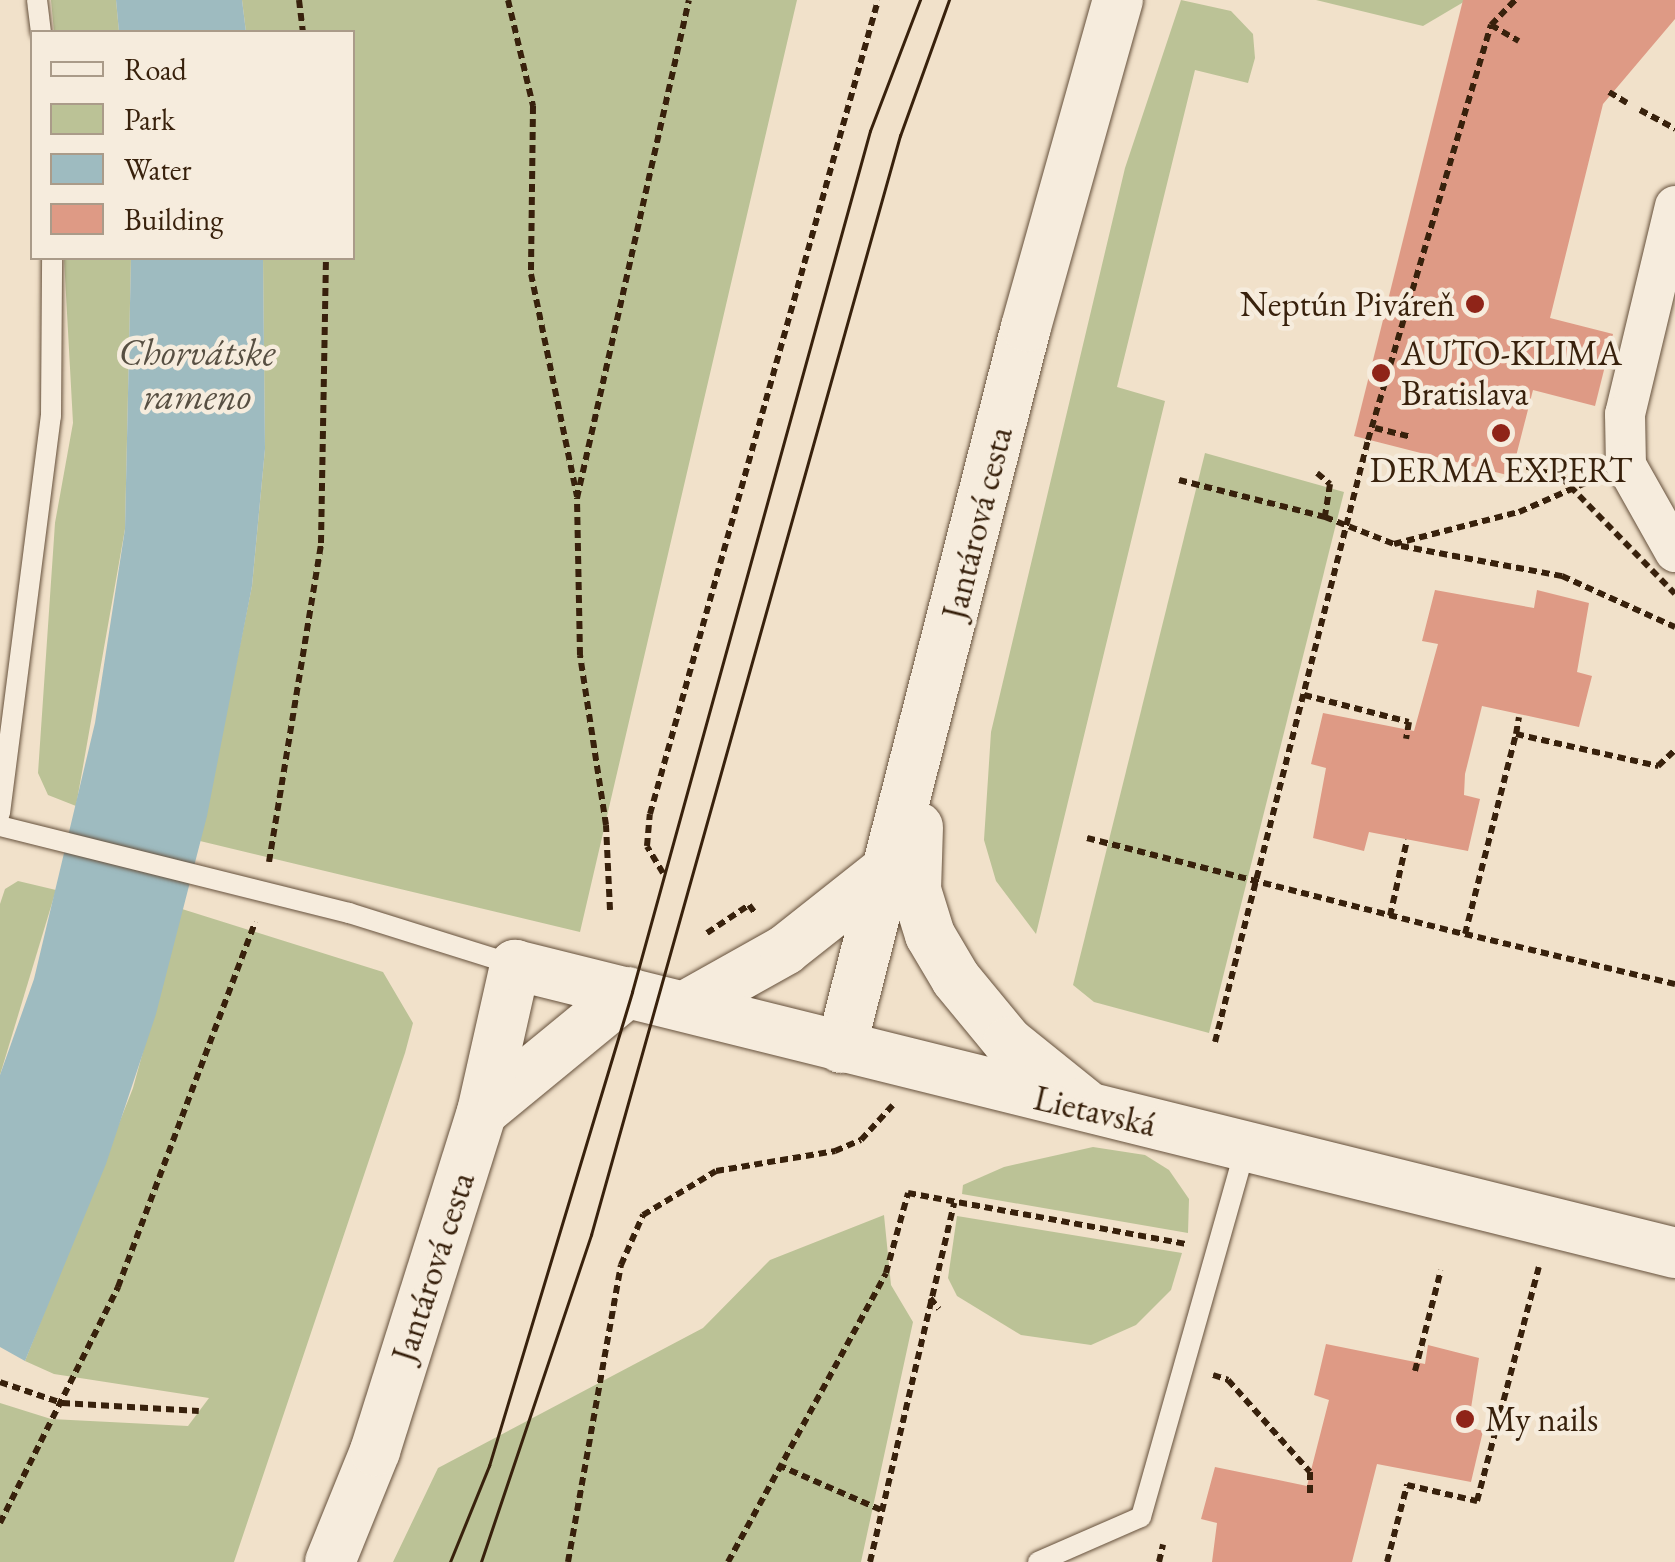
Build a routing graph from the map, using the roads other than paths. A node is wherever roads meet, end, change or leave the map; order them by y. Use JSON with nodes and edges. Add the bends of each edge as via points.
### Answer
{"nodes":[{"id":1,"x":36,"y":0,"type":"edge"},
{"id":2,"x":1118,"y":0,"type":"edge"},
{"id":3,"x":41,"y":30,"type":"edge"},
{"id":4,"x":1675,"y":206,"type":"edge"},
{"id":5,"x":52,"y":260,"type":"edge"},
{"id":6,"x":1675,"y":552,"type":"edge"},
{"id":7,"x":919,"y":757,"type":"junction"},
{"id":8,"x":0,"y":812,"type":"edge"},
{"id":9,"x":0,"y":826,"type":"edge"},
{"id":10,"x":889,"y":868,"type":"junction"},
{"id":11,"x":515,"y":964,"type":"junction"},
{"id":12,"x":628,"y":992,"type":"junction"},
{"id":13,"x":685,"y":1006,"type":"junction"},
{"id":14,"x":841,"y":1048,"type":"junction"},
{"id":15,"x":482,"y":1112,"type":"junction"},
{"id":16,"x":1097,"y":1114,"type":"junction"},
{"id":17,"x":1246,"y":1146,"type":"junction"},
{"id":18,"x":1675,"y":1253,"type":"edge"},
{"id":19,"x":330,"y":1562,"type":"edge"},
{"id":20,"x":1038,"y":1562,"type":"edge"}],
"edges":[{"from":1,"to":3,"type":"lane"},
{"from":2,"to":7,"type":"street","name":"Jantárová cesta","via":[[1026,327]]},
{"from":4,"to":6,"type":"street","via":[[1625,414],[1626,465]]},
{"from":5,"to":8,"type":"lane","via":[[52,416]]},
{"from":7,"to":10,"type":"street","name":"Jantárová cesta"},
{"from":7,"to":16,"type":"street","via":[[916,890],[930,936],[1008,1042]]},
{"from":9,"to":11,"type":"lane"},
{"from":10,"to":13,"type":"street","via":[[785,950]]},
{"from":10,"to":14,"type":"street","name":"Jantárová cesta"},
{"from":11,"to":12,"type":"street","name":"Lietavská"},
{"from":11,"to":15,"type":"street","name":"Jantárová cesta"},
{"from":12,"to":13,"type":"street","name":"Lietavská"},
{"from":12,"to":15,"type":"street"},
{"from":13,"to":14,"type":"street","name":"Lietavská"},
{"from":14,"to":16,"type":"street","name":"Lietavská"},
{"from":15,"to":19,"type":"street","name":"Jantárová cesta","via":[[375,1451]]},
{"from":16,"to":17,"type":"street","name":"Lietavská"},
{"from":17,"to":18,"type":"street","name":"Lietavská"},
{"from":17,"to":20,"type":"lane","via":[[1142,1517]]}]}
